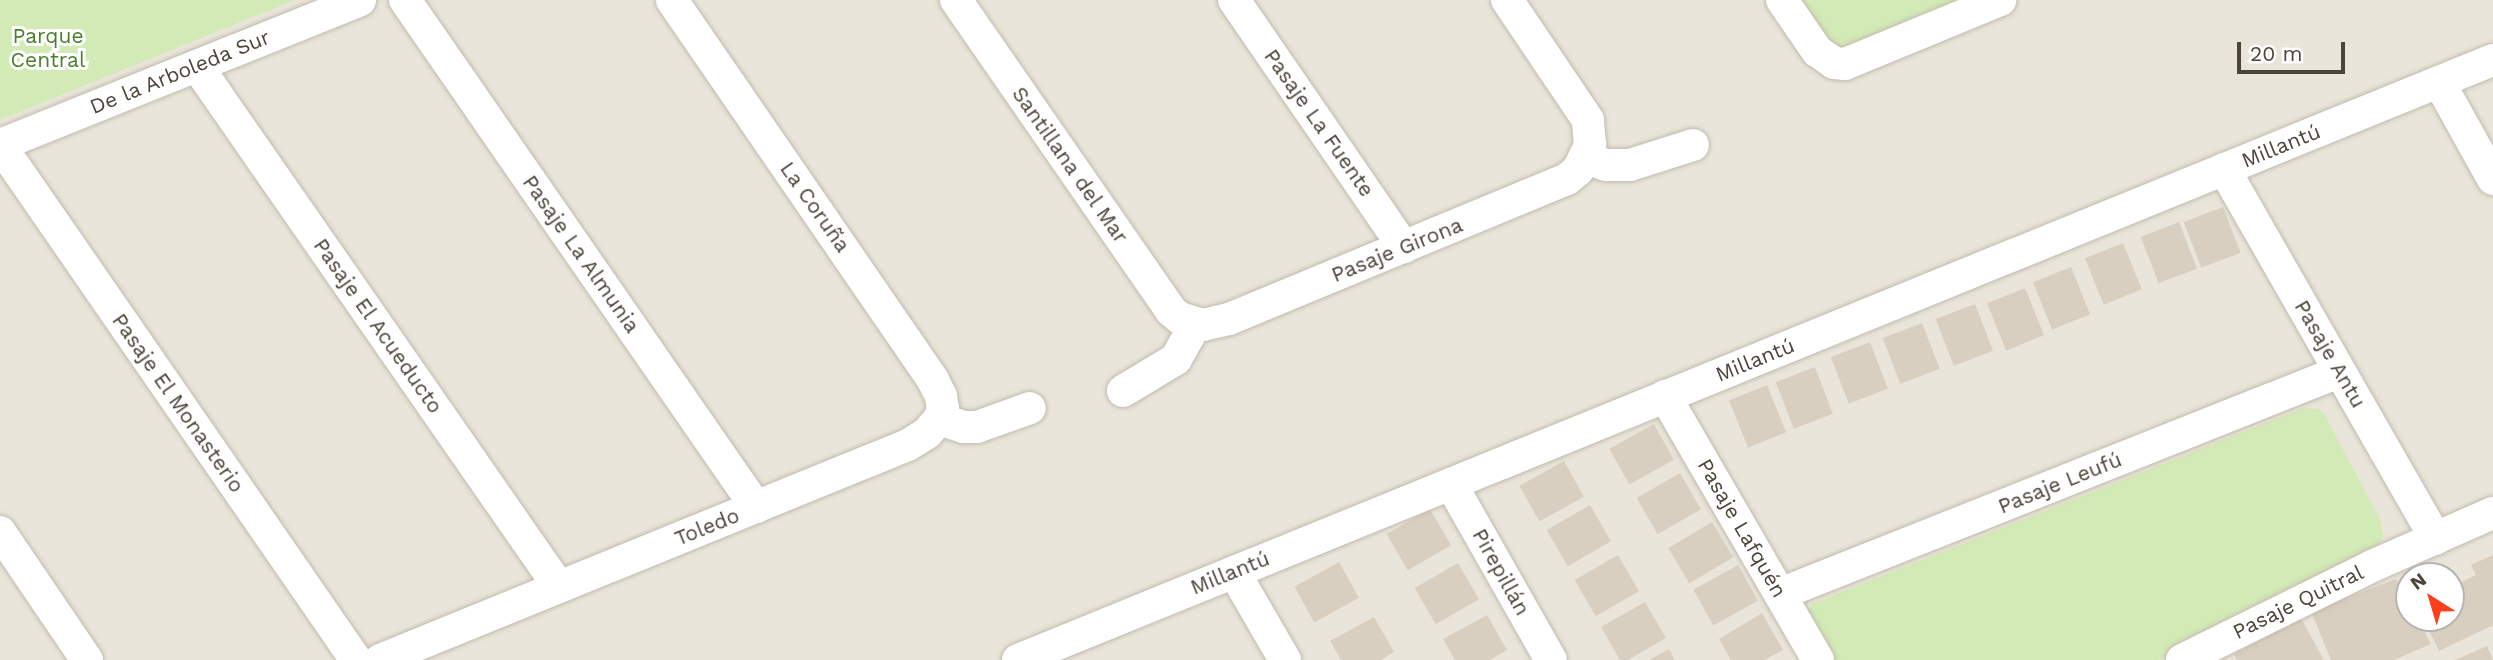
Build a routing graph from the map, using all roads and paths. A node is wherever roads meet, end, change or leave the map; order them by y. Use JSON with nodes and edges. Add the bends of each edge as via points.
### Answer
{"nodes":[{"id":1,"x":359,"y":0,"type":"edge"},
{"id":2,"x":405,"y":0,"type":"edge"},
{"id":3,"x":672,"y":0,"type":"edge"},
{"id":4,"x":957,"y":0,"type":"edge"},
{"id":5,"x":1234,"y":0,"type":"edge"},
{"id":6,"x":1507,"y":0,"type":"edge"},
{"id":7,"x":1782,"y":0,"type":"edge"},
{"id":8,"x":2000,"y":0,"type":"edge"},
{"id":9,"x":2493,"y":60,"type":"edge"},
{"id":10,"x":197,"y":65,"type":"junction"},
{"id":11,"x":2439,"y":82,"type":"junction"},
{"id":12,"x":0,"y":145,"type":"edge"},
{"id":13,"x":1693,"y":145,"type":"dead end"},
{"id":14,"x":1586,"y":158,"type":"junction"},
{"id":15,"x":2224,"y":169,"type":"junction"},
{"id":16,"x":2493,"y":179,"type":"edge"},
{"id":17,"x":1404,"y":247,"type":"junction"},
{"id":18,"x":1191,"y":322,"type":"junction"},
{"id":19,"x":2339,"y":372,"type":"junction"},
{"id":20,"x":1123,"y":391,"type":"dead end"},
{"id":21,"x":1665,"y":397,"type":"junction"},
{"id":22,"x":1030,"y":408,"type":"dead end"},
{"id":23,"x":939,"y":419,"type":"junction"},
{"id":24,"x":1451,"y":484,"type":"junction"},
{"id":25,"x":756,"y":507,"type":"junction"},
{"id":26,"x":2493,"y":513,"type":"edge"},
{"id":27,"x":0,"y":532,"type":"edge"},
{"id":28,"x":2436,"y":538,"type":"junction"},
{"id":29,"x":1234,"y":572,"type":"junction"},
{"id":30,"x":559,"y":587,"type":"junction"},
{"id":31,"x":1780,"y":594,"type":"junction"},
{"id":32,"x":1027,"y":658,"type":"edge"},
{"id":33,"x":88,"y":660,"type":"edge"},
{"id":34,"x":356,"y":660,"type":"edge"},
{"id":35,"x":380,"y":660,"type":"edge"},
{"id":36,"x":1285,"y":660,"type":"edge"},
{"id":37,"x":1551,"y":660,"type":"edge"},
{"id":38,"x":1818,"y":660,"type":"edge"},
{"id":39,"x":2182,"y":660,"type":"edge"}],
"edges":[{"from":1,"to":10,"type":"street","name":"De la Arboleda Sur"},
{"from":2,"to":25,"type":"street","name":"Pasaje La Almunia"},
{"from":3,"to":23,"type":"street","name":"La Coruña","via":[[933,380],[941,396]]},
{"from":4,"to":18,"type":"street","name":"Santillana del Mar","via":[[1171,311]]},
{"from":5,"to":17,"type":"street","name":"Pasaje La Fuente"},
{"from":6,"to":14,"type":"street","via":[[1588,120]]},
{"from":7,"to":8,"type":"street","via":[[1817,51],[1834,63],[1845,64]]},
{"from":9,"to":11,"type":"street","name":"Millantú"},
{"from":10,"to":12,"type":"street","name":"De la Arboleda Sur"},
{"from":10,"to":30,"type":"street","name":"Pasaje El Acueducto"},
{"from":11,"to":15,"type":"street","name":"Millantú"},
{"from":11,"to":16,"type":"street"},
{"from":12,"to":34,"type":"street","name":"Pasaje El Monasterio"},
{"from":13,"to":14,"type":"street","via":[[1630,165],[1606,165]]},
{"from":14,"to":17,"type":"street","name":"Pasaje Girona","via":[[1567,179]]},
{"from":15,"to":19,"type":"street","name":"Pasaje Antu"},
{"from":15,"to":21,"type":"street","name":"Millantú"},
{"from":17,"to":18,"type":"street","name":"Pasaje Girona","via":[[1229,319],[1203,325]]},
{"from":18,"to":20,"type":"street","via":[[1189,336],[1175,359]]},
{"from":19,"to":28,"type":"street","name":"Pasaje Antu"},
{"from":19,"to":31,"type":"street","name":"Pasaje Leufú"},
{"from":21,"to":24,"type":"street","name":"Millantú"},
{"from":21,"to":31,"type":"street","name":"Pasaje Lafquén"},
{"from":22,"to":23,"type":"street","via":[[977,427]]},
{"from":23,"to":25,"type":"street","name":"Toledo","via":[[928,433],[908,445]]},
{"from":24,"to":29,"type":"street","name":"Millantú"},
{"from":24,"to":37,"type":"street","name":"Pirepillán"},
{"from":25,"to":30,"type":"street","name":"Toledo"},
{"from":26,"to":28,"type":"street","name":"Pasaje Quitral"},
{"from":27,"to":33,"type":"street"},
{"from":28,"to":39,"type":"street","name":"Pasaje Quitral"},
{"from":29,"to":32,"type":"street","name":"Millantú"},
{"from":29,"to":36,"type":"street"},
{"from":30,"to":35,"type":"street","name":"Toledo"},
{"from":31,"to":38,"type":"street","name":"Pasaje Lafquén"}]}
